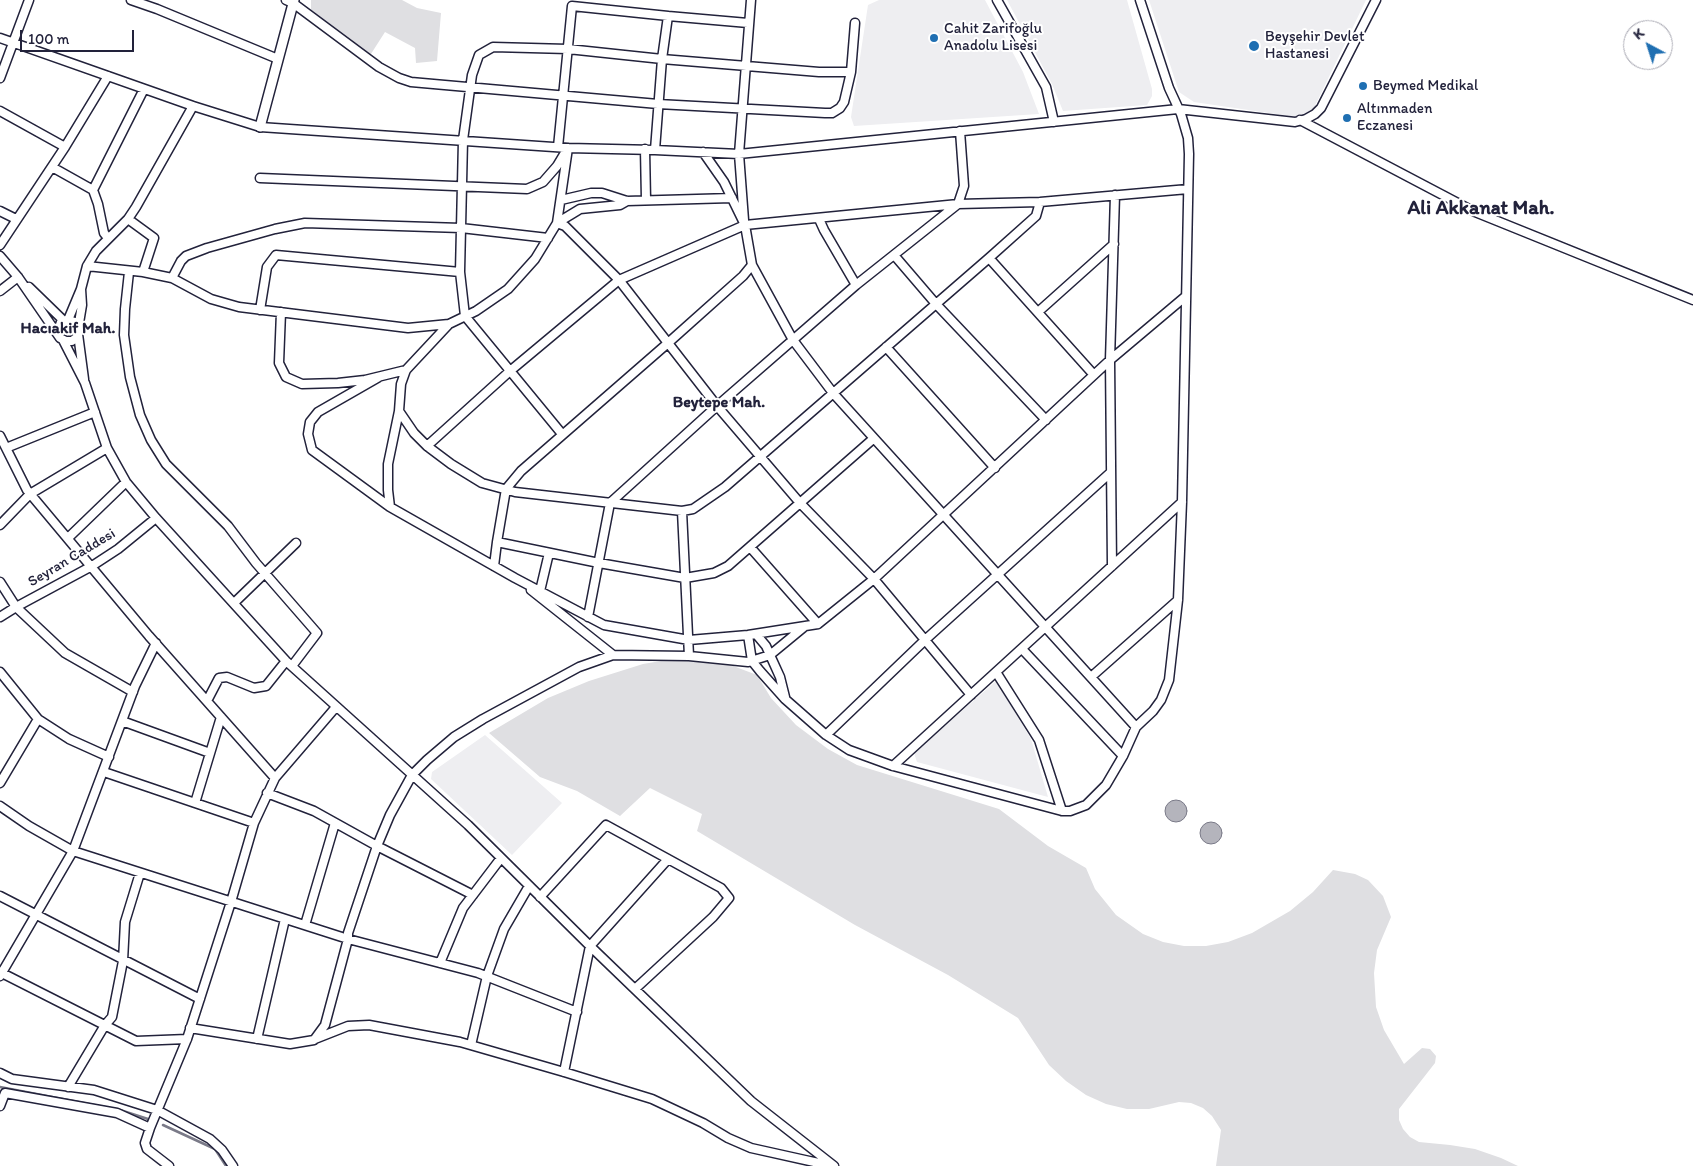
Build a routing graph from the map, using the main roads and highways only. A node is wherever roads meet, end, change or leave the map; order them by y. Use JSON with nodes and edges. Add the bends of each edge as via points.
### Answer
{"nodes":[{"id":1,"x":291,"y":1,"type":"edge"},
{"id":2,"x":260,"y":127,"type":"road end"}],
"edges":[{"from":1,"to":2,"type":"main road"}]}
